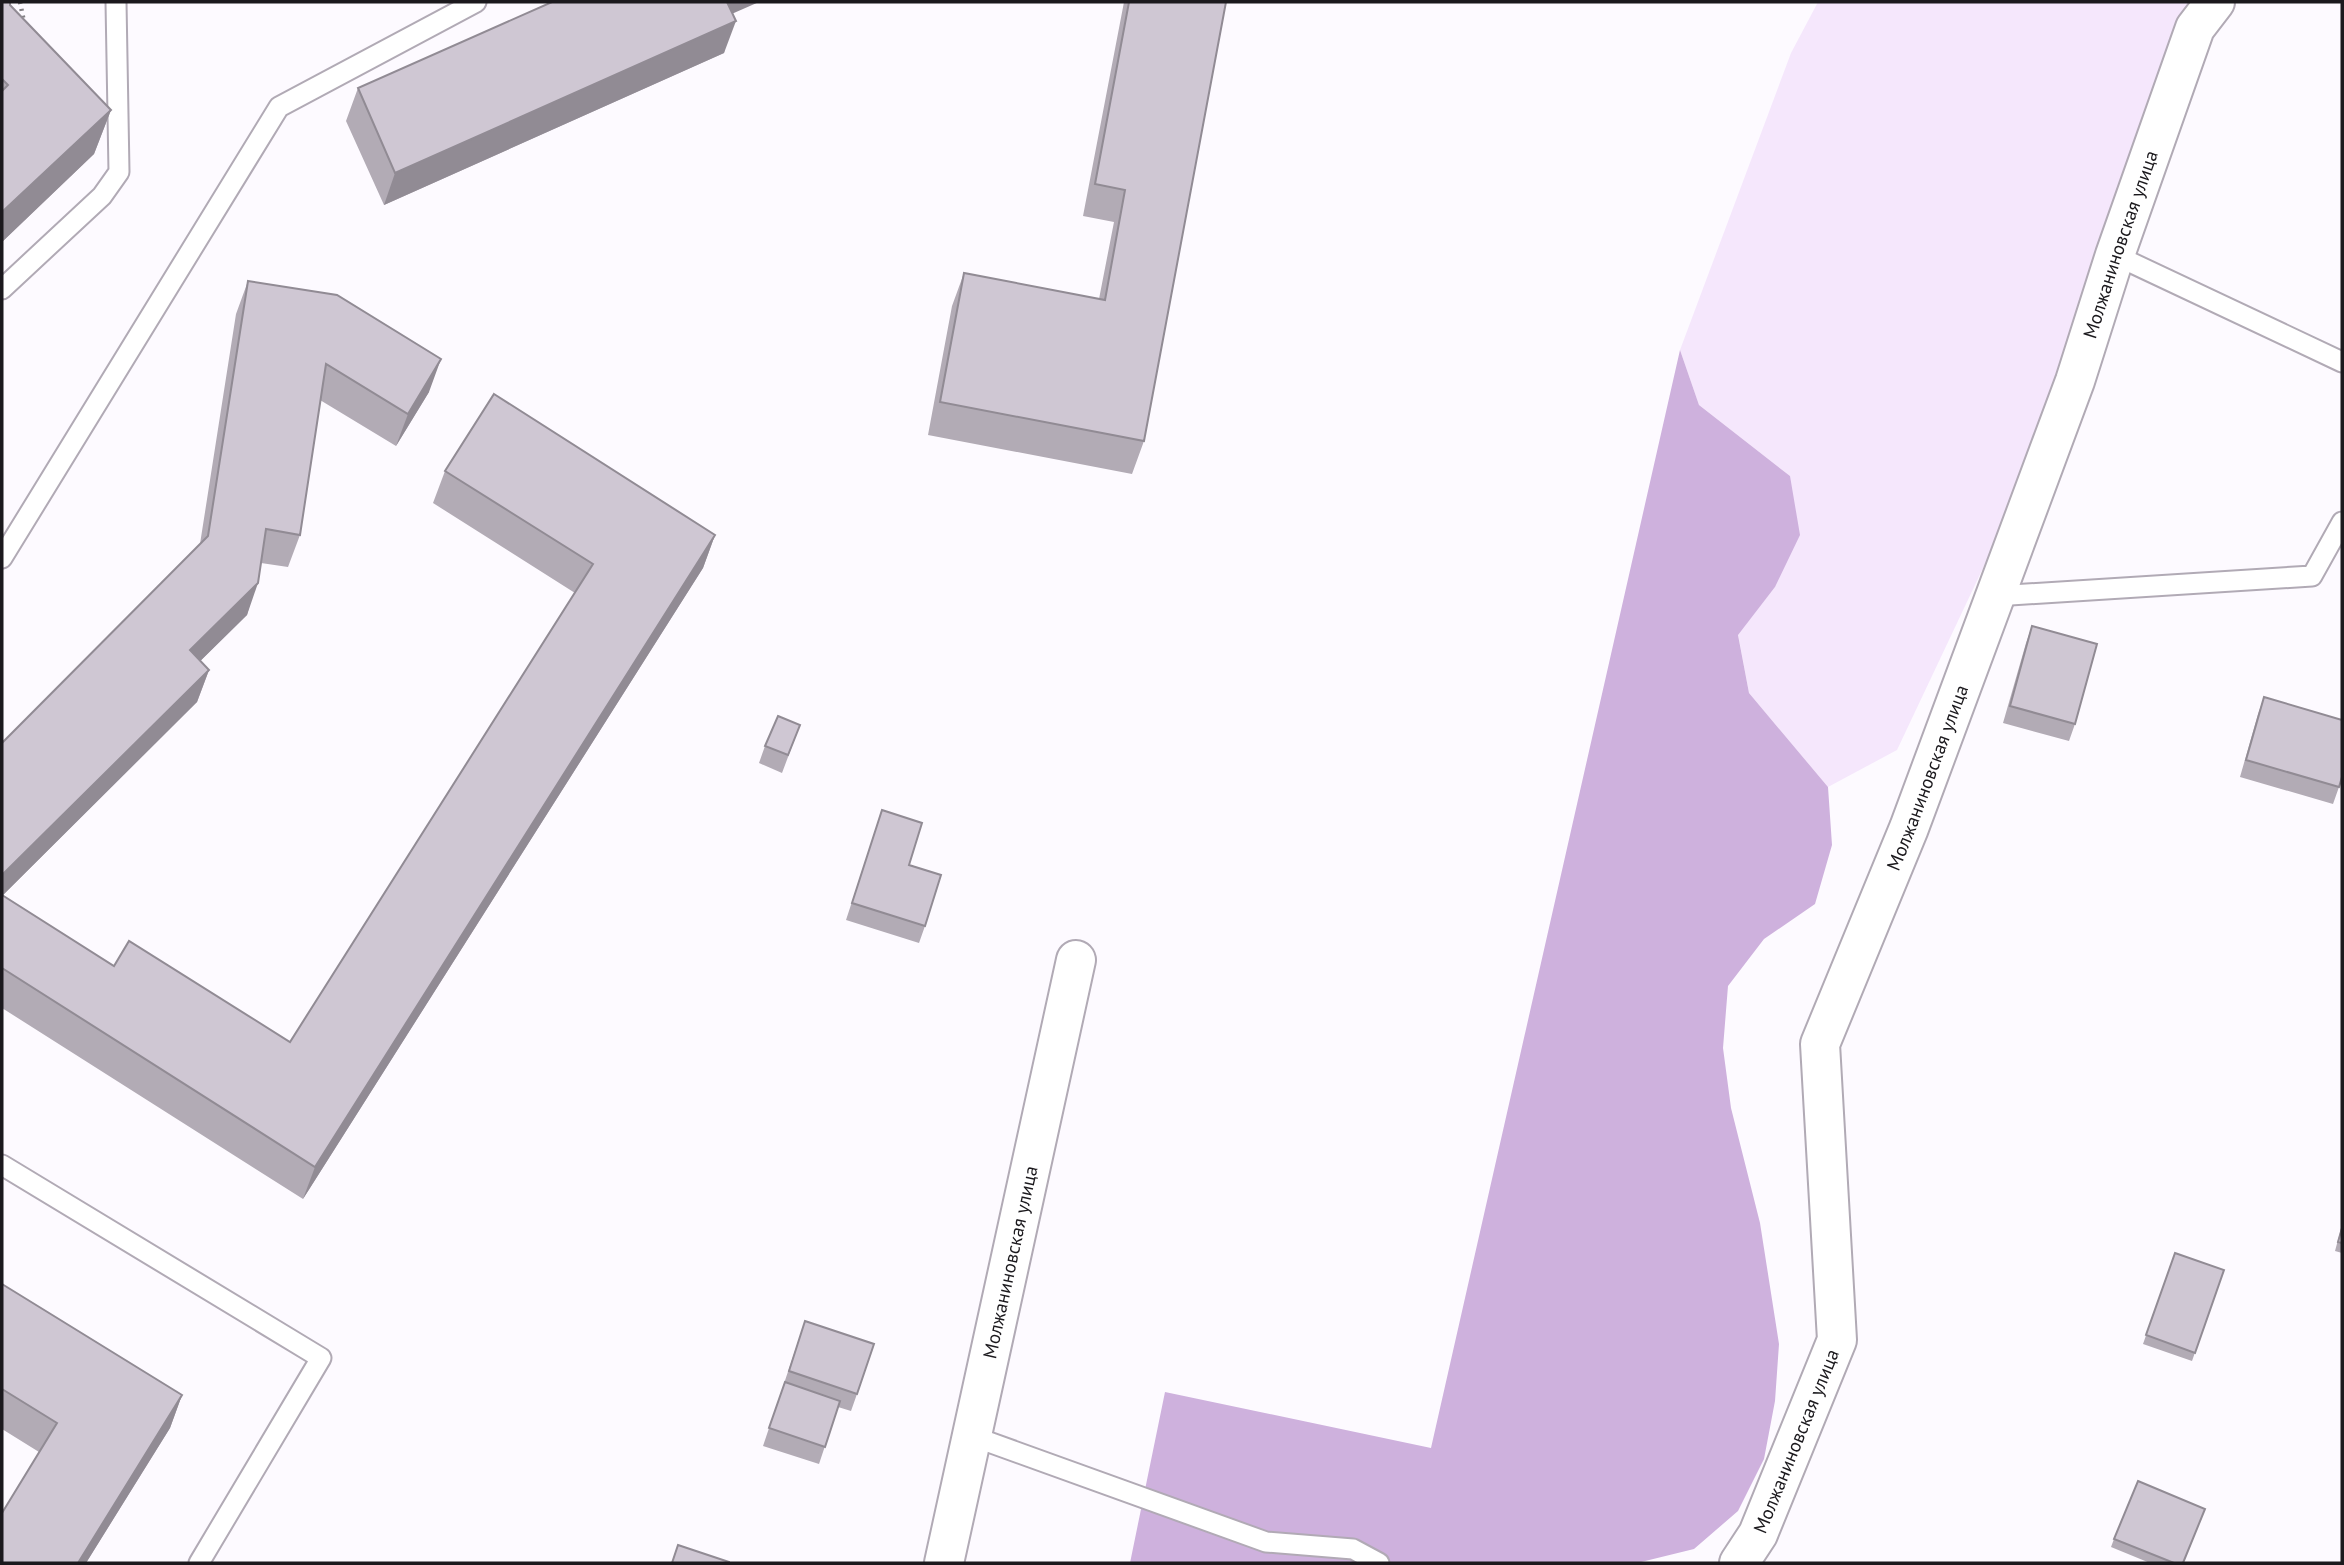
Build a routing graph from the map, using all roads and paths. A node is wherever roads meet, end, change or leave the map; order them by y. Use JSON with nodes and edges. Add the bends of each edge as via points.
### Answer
{"nodes":[{"id":1,"x":20,"y":2,"type":"edge"},
{"id":2,"x":116,"y":2,"type":"edge"},
{"id":3,"x":475,"y":2,"type":"edge"},
{"id":4,"x":2216,"y":2,"type":"edge"},
{"id":5,"x":24,"y":25,"type":"edge"},
{"id":6,"x":2115,"y":255,"type":"junction"},
{"id":7,"x":2,"y":289,"type":"edge"},
{"id":8,"x":2342,"y":362,"type":"edge"},
{"id":9,"x":2342,"y":522,"type":"edge"},
{"id":10,"x":2,"y":558,"type":"edge"},
{"id":11,"x":1995,"y":596,"type":"junction"},
{"id":12,"x":1076,"y":960,"type":"dead end"},
{"id":13,"x":2,"y":1165,"type":"edge"},
{"id":14,"x":972,"y":1436,"type":"junction"},
{"id":15,"x":199,"y":1563,"type":"edge"},
{"id":16,"x":944,"y":1563,"type":"edge"},
{"id":17,"x":1379,"y":1563,"type":"edge"},
{"id":18,"x":1739,"y":1563,"type":"edge"}],
"edges":[{"from":1,"to":5,"type":"path"},
{"from":2,"to":7,"type":"lane","via":[[119,172],[102,196]]},
{"from":3,"to":10,"type":"lane","via":[[279,107]]},
{"from":4,"to":6,"type":"street","name":"Молжаниновская улица","via":[[2195,28]]},
{"from":6,"to":8,"type":"lane"},
{"from":6,"to":11,"type":"street","name":"Молжаниновская улица","via":[[2075,381]]},
{"from":9,"to":11,"type":"lane","via":[[2312,576]]},
{"from":11,"to":18,"type":"street","name":"Молжаниновская улица","via":[[1909,828],[1820,1044],[1837,1340],[1758,1534]]},
{"from":12,"to":14,"type":"street","name":"Молжаниновская улица"},
{"from":13,"to":15,"type":"lane","via":[[321,1358]]},
{"from":14,"to":16,"type":"street","name":"Молжаниновская улица"},
{"from":14,"to":17,"type":"lane","via":[[1266,1542],[1353,1549]]}]}
